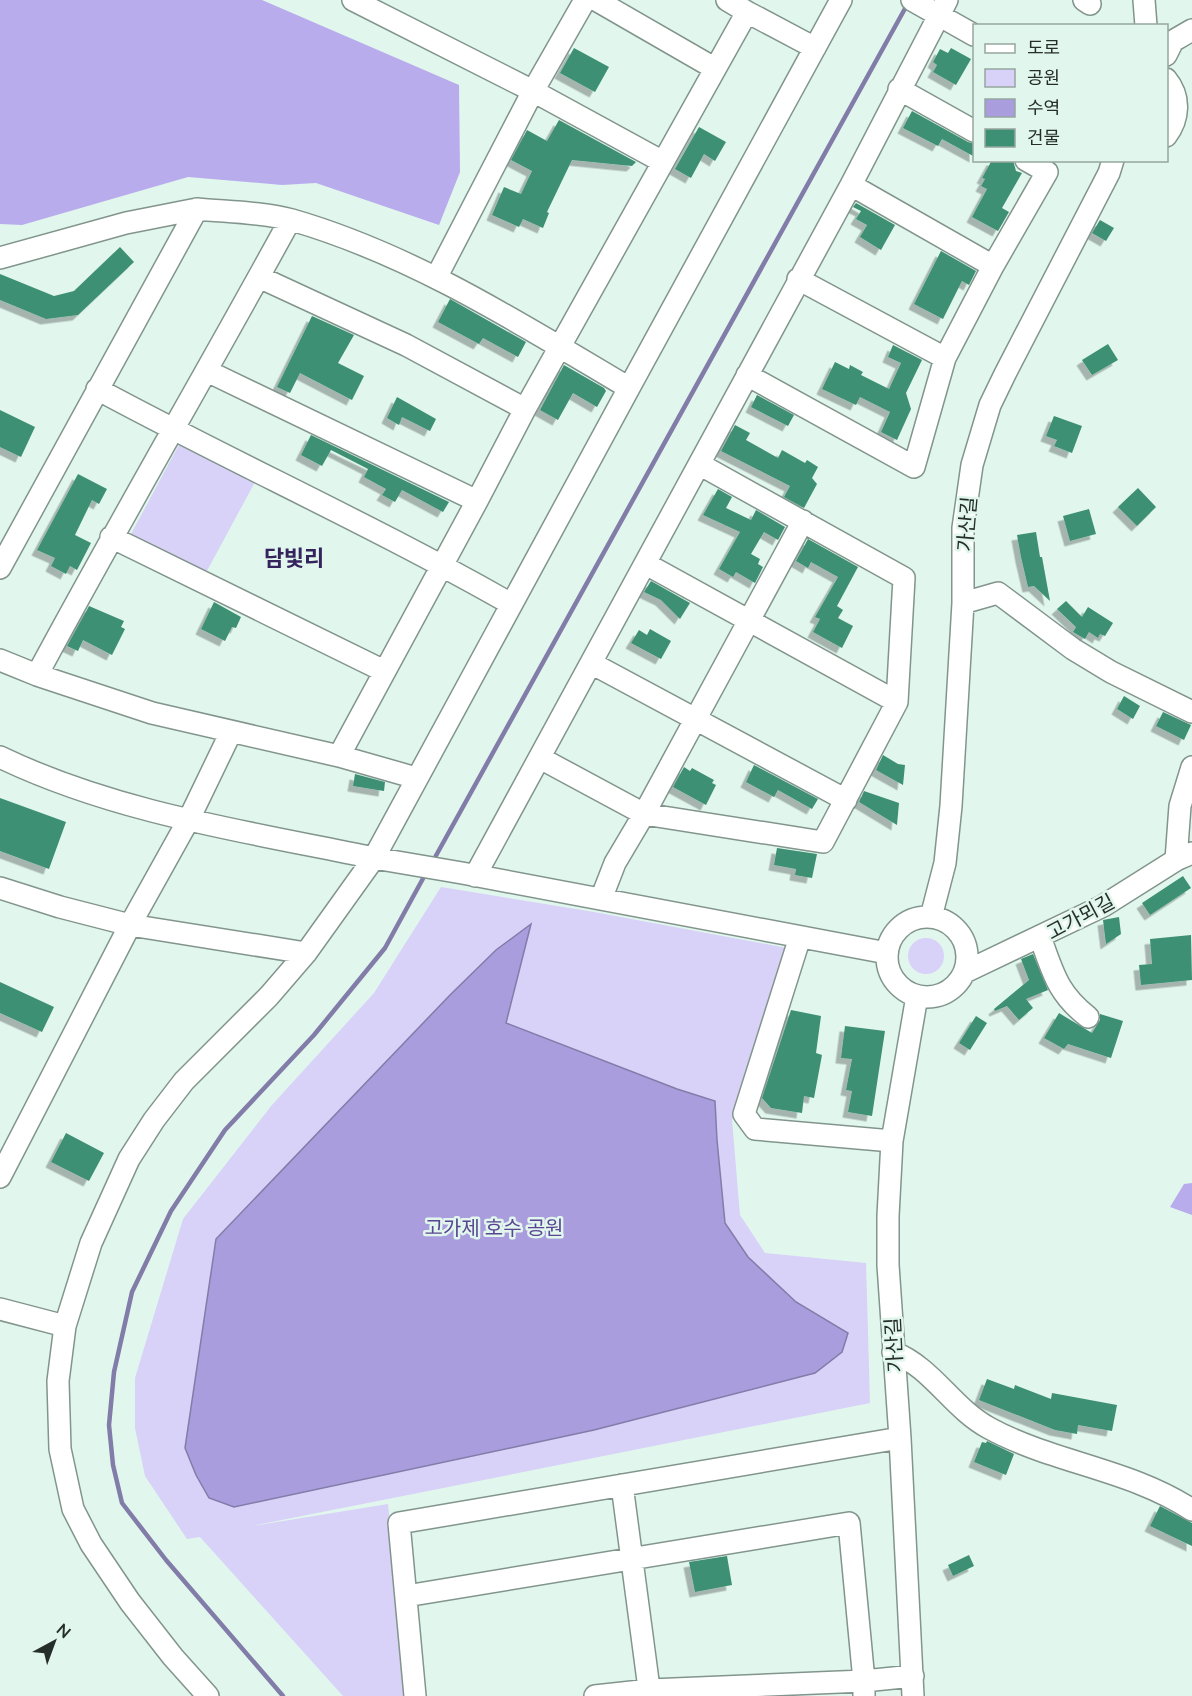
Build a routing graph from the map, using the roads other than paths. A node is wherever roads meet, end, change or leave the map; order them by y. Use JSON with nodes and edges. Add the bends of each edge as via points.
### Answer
{"nodes":[{"id":1,"x":353,"y":0,"type":"edge"},
{"id":2,"x":585,"y":0,"type":"edge"},
{"id":3,"x":596,"y":0,"type":"edge"},
{"id":4,"x":727,"y":0,"type":"edge"},
{"id":5,"x":841,"y":0,"type":"edge"},
{"id":6,"x":1144,"y":0,"type":"edge"},
{"id":7,"x":931,"y":6,"type":"edge"},
{"id":8,"x":747,"y":12,"type":"junction"},
{"id":9,"x":1146,"y":24,"type":"edge"},
{"id":10,"x":1192,"y":30,"type":"edge"},
{"id":11,"x":973,"y":34,"type":"edge"},
{"id":12,"x":815,"y":48,"type":"junction"},
{"id":13,"x":1168,"y":54,"type":"edge"},
{"id":14,"x":714,"y":68,"type":"junction"},
{"id":15,"x":1168,"y":81,"type":"edge"},
{"id":16,"x":899,"y":89,"type":"junction"},
{"id":17,"x":533,"y":91,"type":"junction"},
{"id":18,"x":973,"y":130,"type":"edge"},
{"id":19,"x":1168,"y":134,"type":"edge"},
{"id":20,"x":663,"y":162,"type":"junction"},
{"id":21,"x":1030,"y":162,"type":"edge"},
{"id":22,"x":1112,"y":162,"type":"edge"},
{"id":23,"x":851,"y":185,"type":"junction"},
{"id":24,"x":197,"y":209,"type":"junction"},
{"id":25,"x":290,"y":220,"type":"junction"},
{"id":26,"x":0,"y":258,"type":"edge"},
{"id":27,"x":993,"y":266,"type":"junction"},
{"id":28,"x":259,"y":277,"type":"junction"},
{"id":29,"x":436,"y":278,"type":"junction"},
{"id":30,"x":798,"y":279,"type":"junction"},
{"id":31,"x":560,"y":347,"type":"junction"},
{"id":32,"x":945,"y":358,"type":"junction"},
{"id":33,"x":207,"y":371,"type":"junction"},
{"id":34,"x":747,"y":375,"type":"junction"},
{"id":35,"x":629,"y":388,"type":"junction"},
{"id":36,"x":97,"y":389,"type":"junction"},
{"id":37,"x":525,"y":409,"type":"junction"},
{"id":38,"x":173,"y":430,"type":"junction"},
{"id":39,"x":699,"y":464,"type":"junction"},
{"id":40,"x":477,"y":501,"type":"junction"},
{"id":41,"x":803,"y":521,"type":"junction"},
{"id":42,"x":111,"y":537,"type":"junction"},
{"id":43,"x":442,"y":564,"type":"junction"},
{"id":44,"x":646,"y":564,"type":"junction"},
{"id":45,"x":0,"y":568,"type":"edge"},
{"id":46,"x":963,"y":603,"type":"junction"},
{"id":47,"x":511,"y":604,"type":"junction"},
{"id":48,"x":750,"y":621,"type":"junction"},
{"id":49,"x":0,"y":660,"type":"edge"},
{"id":50,"x":591,"y":663,"type":"junction"},
{"id":51,"x":384,"y":671,"type":"junction"},
{"id":52,"x":37,"y":675,"type":"junction"},
{"id":53,"x":897,"y":702,"type":"junction"},
{"id":54,"x":1192,"y":712,"type":"edge"},
{"id":55,"x":695,"y":720,"type":"junction"},
{"id":56,"x":231,"y":732,"type":"junction"},
{"id":57,"x":339,"y":756,"type":"junction"},
{"id":58,"x":0,"y":757,"type":"edge"},
{"id":59,"x":540,"y":758,"type":"junction"},
{"id":60,"x":1192,"y":767,"type":"edge"},
{"id":61,"x":416,"y":778,"type":"junction"},
{"id":62,"x":846,"y":800,"type":"junction"},
{"id":63,"x":644,"y":814,"type":"junction"},
{"id":64,"x":189,"y":819,"type":"junction"},
{"id":65,"x":1184,"y":856,"type":"edge"},
{"id":66,"x":384,"y":860,"type":"junction"},
{"id":67,"x":468,"y":874,"type":"junction"},
{"id":68,"x":0,"y":888,"type":"edge"},
{"id":69,"x":601,"y":900,"type":"junction"},
{"id":70,"x":932,"y":917,"type":"junction"},
{"id":71,"x":130,"y":925,"type":"junction"},
{"id":72,"x":800,"y":937,"type":"junction"},
{"id":73,"x":1040,"y":937,"type":"junction"},
{"id":74,"x":306,"y":953,"type":"junction"},
{"id":75,"x":887,"y":953,"type":"junction"},
{"id":76,"x":965,"y":972,"type":"junction"},
{"id":77,"x":917,"y":996,"type":"junction"},
{"id":78,"x":1088,"y":1017,"type":"dead end"},
{"id":79,"x":892,"y":1141,"type":"junction"},
{"id":80,"x":0,"y":1177,"type":"edge"},
{"id":81,"x":0,"y":1309,"type":"edge"},
{"id":82,"x":65,"y":1326,"type":"junction"},
{"id":83,"x":893,"y":1352,"type":"junction"},
{"id":84,"x":900,"y":1438,"type":"junction"},
{"id":85,"x":622,"y":1485,"type":"junction"},
{"id":86,"x":1192,"y":1510,"type":"edge"},
{"id":87,"x":632,"y":1559,"type":"junction"},
{"id":88,"x":406,"y":1596,"type":"junction"},
{"id":89,"x":913,"y":1686,"type":"edge"},
{"id":90,"x":864,"y":1688,"type":"edge"},
{"id":91,"x":650,"y":1693,"type":"edge"},
{"id":92,"x":208,"y":1696,"type":"edge"},
{"id":93,"x":415,"y":1696,"type":"edge"},
{"id":94,"x":595,"y":1696,"type":"edge"}],
"edges":[{"from":1,"to":17,"type":"street"},
{"from":2,"to":17,"type":"street"},
{"from":3,"to":14,"type":"street"},
{"from":4,"to":8,"type":"street"},
{"from":5,"to":12,"type":"street"},
{"from":6,"to":9,"type":"street"},
{"from":7,"to":11,"type":"street"},
{"from":7,"to":16,"type":"street"},
{"from":8,"to":12,"type":"street"},
{"from":8,"to":14,"type":"street"},
{"from":10,"to":13,"type":"street","via":[[1173,41]]},
{"from":12,"to":35,"type":"street"},
{"from":14,"to":20,"type":"street"},
{"from":15,"to":19,"type":"street","via":[[1178,109]]},
{"from":16,"to":18,"type":"street"},
{"from":16,"to":23,"type":"street"},
{"from":17,"to":20,"type":"street"},
{"from":17,"to":29,"type":"street"},
{"from":20,"to":31,"type":"street"},
{"from":21,"to":27,"type":"street","via":[[1047,172]]},
{"from":22,"to":46,"type":"street","name":"가산길","via":[[990,405],[972,465],[963,528]]},
{"from":23,"to":27,"type":"street"},
{"from":23,"to":30,"type":"street"},
{"from":24,"to":25,"type":"street"},
{"from":24,"to":26,"type":"street","via":[[126,223]]},
{"from":24,"to":36,"type":"street"},
{"from":25,"to":28,"type":"street"},
{"from":25,"to":29,"type":"street","via":[[370,248]]},
{"from":27,"to":32,"type":"street"},
{"from":28,"to":33,"type":"street"},
{"from":28,"to":37,"type":"street","via":[[406,345]]},
{"from":29,"to":31,"type":"street"},
{"from":30,"to":32,"type":"street"},
{"from":30,"to":34,"type":"street"},
{"from":31,"to":35,"type":"street"},
{"from":31,"to":37,"type":"street"},
{"from":32,"to":34,"type":"street","via":[[914,467]]},
{"from":33,"to":38,"type":"street"},
{"from":33,"to":40,"type":"street"},
{"from":34,"to":39,"type":"street"},
{"from":35,"to":47,"type":"street"},
{"from":36,"to":38,"type":"street"},
{"from":36,"to":45,"type":"street"},
{"from":37,"to":40,"type":"street"},
{"from":38,"to":42,"type":"street"},
{"from":38,"to":43,"type":"street"},
{"from":39,"to":41,"type":"street"},
{"from":39,"to":44,"type":"street"},
{"from":40,"to":43,"type":"street"},
{"from":41,"to":48,"type":"street"},
{"from":41,"to":53,"type":"street","via":[[904,578]]},
{"from":42,"to":51,"type":"street"},
{"from":42,"to":52,"type":"street"},
{"from":43,"to":47,"type":"street"},
{"from":43,"to":51,"type":"street"},
{"from":44,"to":48,"type":"street"},
{"from":44,"to":50,"type":"street"},
{"from":46,"to":54,"type":"street","via":[[998,593],[1073,649]]},
{"from":46,"to":70,"type":"street","name":"가산길","via":[[951,806],[945,863]]},
{"from":47,"to":61,"type":"street"},
{"from":48,"to":53,"type":"street"},
{"from":48,"to":55,"type":"street"},
{"from":49,"to":52,"type":"street"},
{"from":50,"to":55,"type":"street"},
{"from":50,"to":59,"type":"street"},
{"from":51,"to":57,"type":"street"},
{"from":52,"to":56,"type":"street","via":[[152,713]]},
{"from":53,"to":62,"type":"street"},
{"from":55,"to":62,"type":"street"},
{"from":55,"to":63,"type":"street"},
{"from":56,"to":57,"type":"street"},
{"from":56,"to":64,"type":"street"},
{"from":57,"to":61,"type":"street"},
{"from":58,"to":64,"type":"street","via":[[104,798]]},
{"from":59,"to":63,"type":"street"},
{"from":59,"to":67,"type":"street"},
{"from":60,"to":65,"type":"street","via":[[1180,806]]},
{"from":61,"to":66,"type":"street"},
{"from":62,"to":63,"type":"street","via":[[823,842]]},
{"from":63,"to":69,"type":"street","via":[[615,863]]},
{"from":64,"to":66,"type":"street"},
{"from":64,"to":71,"type":"street"},
{"from":65,"to":73,"type":"street","name":"고가뫼길","via":[[1103,906]]},
{"from":66,"to":67,"type":"street"},
{"from":66,"to":74,"type":"street"},
{"from":67,"to":69,"type":"street"},
{"from":68,"to":71,"type":"street"},
{"from":69,"to":72,"type":"street"},
{"from":70,"to":75,"type":"street","via":[[919,917],[902,926],[890,940]]},
{"from":70,"to":76,"type":"street","via":[[944,920],[962,936],[967,947]]},
{"from":71,"to":74,"type":"street"},
{"from":71,"to":80,"type":"street"},
{"from":72,"to":75,"type":"street"},
{"from":72,"to":79,"type":"street","via":[[744,1114],[756,1129]]},
{"from":73,"to":76,"type":"street","name":"고가뫼길"},
{"from":73,"to":78,"type":"street","via":[[1060,987],[1068,1000]]},
{"from":74,"to":82,"type":"street","via":[[269,996],[184,1080],[129,1158],[91,1243]]},
{"from":75,"to":77,"type":"street","via":[[891,975],[898,985]]},
{"from":76,"to":77,"type":"street","via":[[960,982],[941,996]]},
{"from":77,"to":79,"type":"street","name":"가산길"},
{"from":79,"to":83,"type":"street","name":"가산길","via":[[888,1226]]},
{"from":81,"to":82,"type":"street"},
{"from":82,"to":92,"type":"street","via":[[58,1381],[60,1449],[73,1509],[130,1602]]},
{"from":83,"to":84,"type":"street","name":"가산길"},
{"from":83,"to":86,"type":"street","via":[[921,1367],[970,1415],[988,1427],[1127,1478],[1171,1496]]},
{"from":84,"to":85,"type":"street"},
{"from":84,"to":89,"type":"street","name":"가산길"},
{"from":85,"to":87,"type":"street"},
{"from":85,"to":88,"type":"street","via":[[399,1523]]},
{"from":87,"to":88,"type":"street"},
{"from":87,"to":90,"type":"street","via":[[849,1523]]},
{"from":87,"to":91,"type":"street"},
{"from":88,"to":93,"type":"street"},
{"from":89,"to":90,"type":"street"},
{"from":90,"to":91,"type":"street"},
{"from":91,"to":94,"type":"street"}]}
